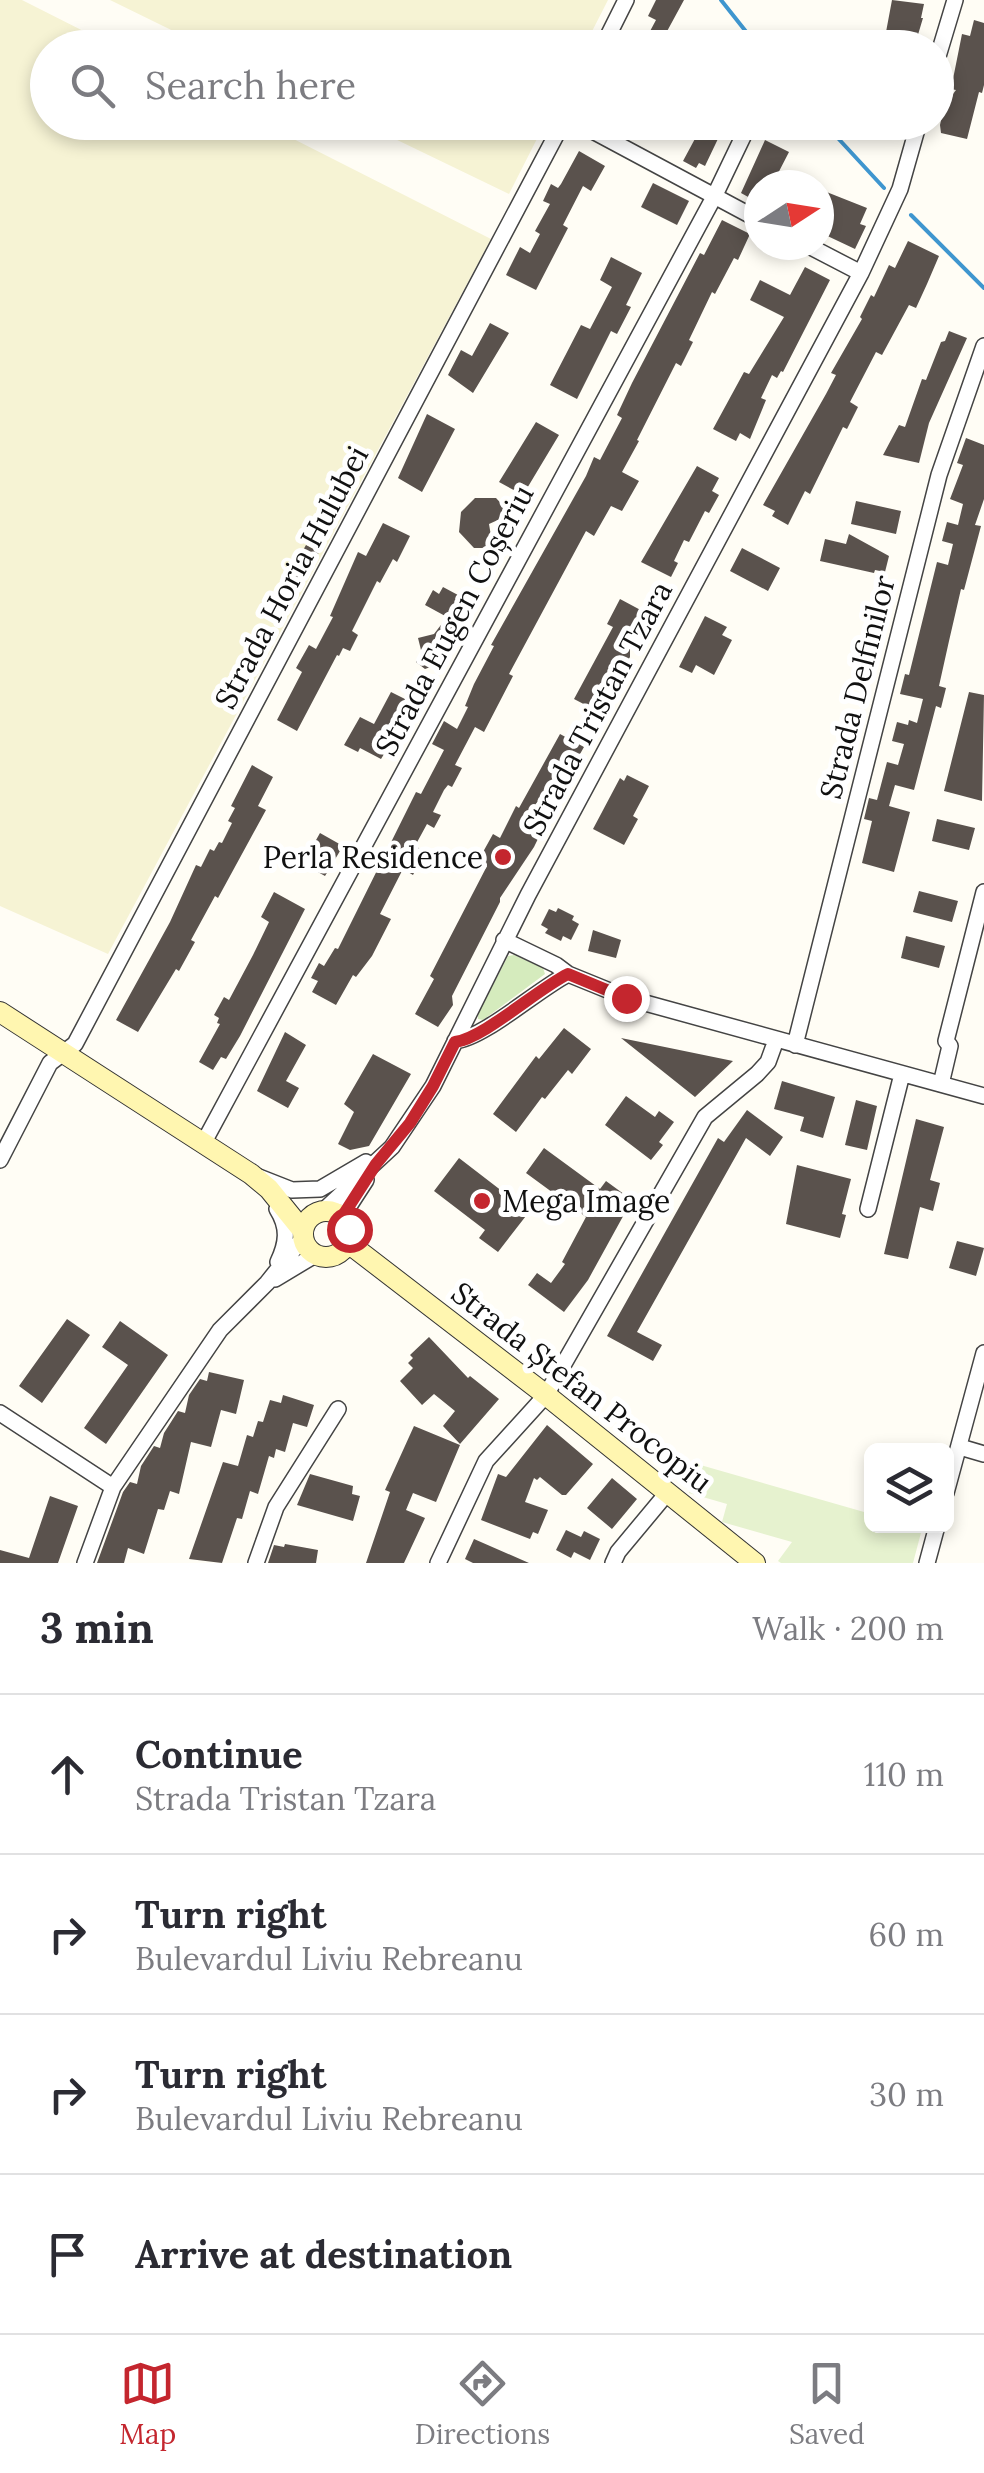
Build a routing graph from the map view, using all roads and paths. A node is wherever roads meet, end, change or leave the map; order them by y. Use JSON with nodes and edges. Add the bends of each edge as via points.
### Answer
{"nodes":[{"id":1,"x":626,"y":0,"type":"edge"},
{"id":2,"x":955,"y":0,"type":"edge"},
{"id":3,"x":611,"y":30,"type":"edge"},
{"id":4,"x":946,"y":30,"type":"edge"},
{"id":5,"x":553,"y":140,"type":"edge"},
{"id":6,"x":609,"y":140,"type":"edge"},
{"id":7,"x":741,"y":140,"type":"edge"},
{"id":8,"x":914,"y":140,"type":"edge"},
{"id":9,"x":714,"y":197,"type":"junction"},
{"id":10,"x":744,"y":212,"type":"edge"},
{"id":11,"x":834,"y":259,"type":"edge"},
{"id":12,"x":862,"y":273,"type":"junction"},
{"id":13,"x":984,"y":346,"type":"edge"},
{"id":14,"x":984,"y":892,"type":"edge"},
{"id":15,"x":984,"y":932,"type":"edge"},
{"id":16,"x":504,"y":940,"type":"junction"},
{"id":17,"x":568,"y":974,"type":"junction"},
{"id":18,"x":0,"y":1012,"type":"edge"},
{"id":19,"x":776,"y":1040,"type":"junction"},
{"id":20,"x":455,"y":1042,"type":"junction"},
{"id":21,"x":795,"y":1045,"type":"junction"},
{"id":22,"x":950,"y":1046,"type":"junction"},
{"id":23,"x":63,"y":1054,"type":"junction"},
{"id":24,"x":902,"y":1074,"type":"junction"},
{"id":25,"x":941,"y":1084,"type":"junction"},
{"id":26,"x":984,"y":1096,"type":"edge"},
{"id":27,"x":204,"y":1142,"type":"junction"},
{"id":28,"x":392,"y":1147,"type":"junction"},
{"id":29,"x":0,"y":1160,"type":"edge"},
{"id":30,"x":251,"y":1174,"type":"junction"},
{"id":31,"x":269,"y":1189,"type":"junction"},
{"id":32,"x":868,"y":1209,"type":"dead end"},
{"id":33,"x":327,"y":1214,"type":"junction"},
{"id":34,"x":307,"y":1241,"type":"junction"},
{"id":35,"x":342,"y":1248,"type":"junction"},
{"id":36,"x":267,"y":1283,"type":"junction"},
{"id":37,"x":984,"y":1353,"type":"edge"},
{"id":38,"x":546,"y":1395,"type":"junction"},
{"id":39,"x":338,"y":1410,"type":"dead end"},
{"id":40,"x":0,"y":1413,"type":"edge"},
{"id":41,"x":960,"y":1448,"type":"junction"},
{"id":42,"x":984,"y":1454,"type":"edge"},
{"id":43,"x":954,"y":1468,"type":"edge"},
{"id":44,"x":112,"y":1487,"type":"junction"},
{"id":45,"x":668,"y":1492,"type":"junction"},
{"id":46,"x":935,"y":1533,"type":"edge"},
{"id":47,"x":85,"y":1563,"type":"edge"},
{"id":48,"x":256,"y":1563,"type":"edge"},
{"id":49,"x":438,"y":1563,"type":"edge"},
{"id":50,"x":613,"y":1563,"type":"edge"},
{"id":51,"x":755,"y":1563,"type":"edge"},
{"id":52,"x":927,"y":1563,"type":"edge"}],
"edges":[{"from":1,"to":3,"type":"street"},
{"from":2,"to":4,"type":"street"},
{"from":5,"to":23,"type":"street","name":"Strada Horia Hulubei","via":[[75,1044]]},
{"from":6,"to":9,"type":"street"},
{"from":7,"to":9,"type":"street","name":"Strada Eugen Coșeriu"},
{"from":8,"to":12,"type":"street","name":"Strada Tristan Tzara"},
{"from":9,"to":10,"type":"street"},
{"from":9,"to":27,"type":"street","name":"Strada Eugen Coșeriu"},
{"from":11,"to":12,"type":"street"},
{"from":12,"to":16,"type":"street","name":"Strada Tristan Tzara"},
{"from":13,"to":21,"type":"street","name":"Strada Delfinilor","via":[[940,475]]},
{"from":14,"to":22,"type":"street"},
{"from":15,"to":22,"type":"street"},
{"from":16,"to":17,"type":"street"},
{"from":16,"to":20,"type":"street","name":"Strada Tristan Tzara"},
{"from":17,"to":19,"type":"street","via":[[626,998]]},
{"from":17,"to":20,"type":"street"},
{"from":18,"to":23,"type":"street"},
{"from":19,"to":21,"type":"street"},
{"from":19,"to":38,"type":"street","via":[[757,1074],[705,1116]]},
{"from":20,"to":28,"type":"street","name":"Strada Tristan Tzara"},
{"from":21,"to":24,"type":"street"},
{"from":22,"to":25,"type":"street"},
{"from":23,"to":27,"type":"street"},
{"from":23,"to":29,"type":"street","name":"Strada Horia Hulubei","via":[[50,1063]]},
{"from":24,"to":25,"type":"street"},
{"from":24,"to":32,"type":"street"},
{"from":25,"to":26,"type":"street"},
{"from":27,"to":30,"type":"street"},
{"from":28,"to":30,"type":"street","via":[[320,1189],[292,1190]]},
{"from":28,"to":33,"type":"street","name":"Strada Tristan Tzara"},
{"from":30,"to":31,"type":"street"},
{"from":30,"to":36,"type":"street","via":[[286,1224],[284,1249]]},
{"from":31,"to":33,"type":"street"},
{"from":31,"to":34,"type":"street"},
{"from":33,"to":34,"type":"street"},
{"from":33,"to":35,"type":"street","via":[[349,1229]]},
{"from":34,"to":35,"type":"street","name":"Strada Ștefan Procopiu","via":[[326,1257]]},
{"from":34,"to":36,"type":"street"},
{"from":35,"to":38,"type":"street","name":"Strada Ștefan Procopiu"},
{"from":36,"to":44,"type":"street","via":[[220,1330]]},
{"from":37,"to":41,"type":"street"},
{"from":38,"to":45,"type":"street","name":"Strada Ștefan Procopiu"},
{"from":38,"to":49,"type":"street","via":[[486,1461]]},
{"from":39,"to":48,"type":"street","via":[[276,1507]]},
{"from":40,"to":44,"type":"street"},
{"from":41,"to":42,"type":"street"},
{"from":41,"to":43,"type":"street"},
{"from":44,"to":47,"type":"street"},
{"from":45,"to":50,"type":"street"},
{"from":45,"to":51,"type":"street","name":"Strada Ștefan Procopiu"},
{"from":46,"to":52,"type":"street"}]}
